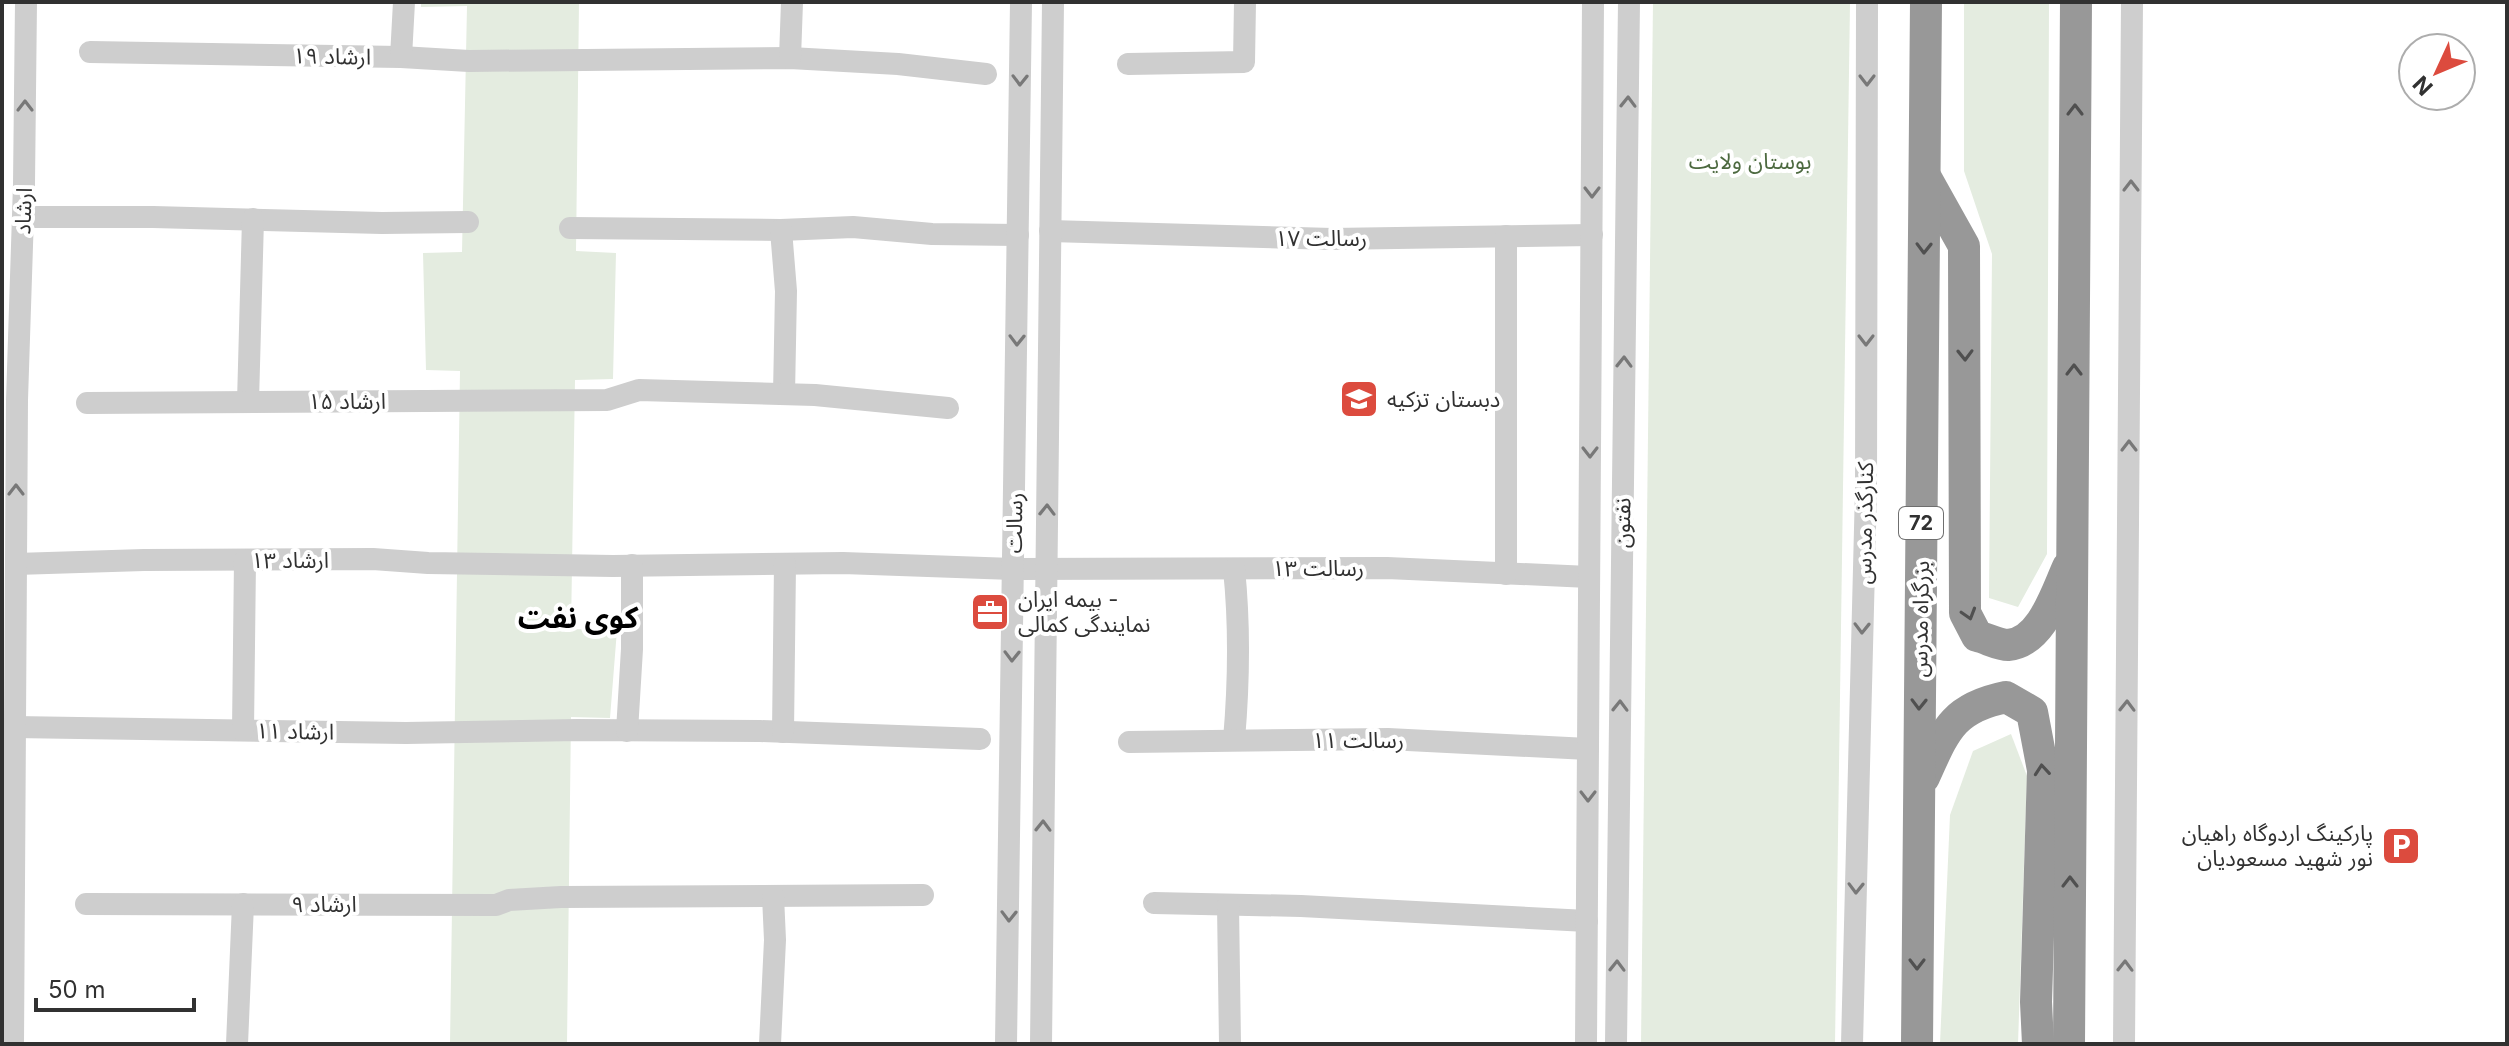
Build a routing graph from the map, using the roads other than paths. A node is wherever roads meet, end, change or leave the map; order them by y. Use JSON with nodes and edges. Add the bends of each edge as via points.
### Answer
{"nodes":[{"id":1,"x":26,"y":2,"type":"edge"},
{"id":2,"x":404,"y":2,"type":"edge"},
{"id":3,"x":792,"y":2,"type":"edge"},
{"id":4,"x":1021,"y":2,"type":"edge"},
{"id":5,"x":1053,"y":2,"type":"edge"},
{"id":6,"x":1245,"y":2,"type":"edge"},
{"id":7,"x":1593,"y":2,"type":"edge"},
{"id":8,"x":1629,"y":2,"type":"edge"},
{"id":9,"x":1867,"y":2,"type":"edge"},
{"id":10,"x":1926,"y":2,"type":"edge"},
{"id":11,"x":2076,"y":2,"type":"edge"},
{"id":12,"x":2132,"y":2,"type":"edge"},
{"id":13,"x":90,"y":52,"type":"dead end"},
{"id":14,"x":401,"y":57,"type":"junction"},
{"id":15,"x":790,"y":58,"type":"junction"},
{"id":16,"x":1128,"y":64,"type":"dead end"},
{"id":17,"x":986,"y":74,"type":"dead end"},
{"id":18,"x":1925,"y":176,"type":"junction"},
{"id":19,"x":1019,"y":182,"type":"junction"},
{"id":20,"x":1051,"y":183,"type":"junction"},
{"id":21,"x":23,"y":217,"type":"junction"},
{"id":22,"x":253,"y":219,"type":"junction"},
{"id":23,"x":468,"y":222,"type":"dead end"},
{"id":24,"x":570,"y":228,"type":"dead end"},
{"id":25,"x":781,"y":230,"type":"junction"},
{"id":26,"x":1050,"y":231,"type":"junction"},
{"id":27,"x":1018,"y":235,"type":"junction"},
{"id":28,"x":1592,"y":235,"type":"junction"},
{"id":29,"x":1506,"y":236,"type":"junction"},
{"id":30,"x":11,"y":311,"type":"edge"},
{"id":31,"x":784,"y":394,"type":"junction"},
{"id":32,"x":248,"y":402,"type":"junction"},
{"id":33,"x":87,"y":403,"type":"dead end"},
{"id":34,"x":948,"y":408,"type":"dead end"},
{"id":35,"x":1624,"y":418,"type":"junction"},
{"id":36,"x":1590,"y":419,"type":"junction"},
{"id":37,"x":2072,"y":558,"type":"junction"},
{"id":38,"x":245,"y":560,"type":"junction"},
{"id":39,"x":16,"y":564,"type":"junction"},
{"id":40,"x":785,"y":564,"type":"junction"},
{"id":41,"x":632,"y":565,"type":"junction"},
{"id":42,"x":1013,"y":569,"type":"junction"},
{"id":43,"x":1046,"y":569,"type":"junction"},
{"id":44,"x":1234,"y":569,"type":"junction"},
{"id":45,"x":1506,"y":574,"type":"junction"},
{"id":46,"x":1589,"y":577,"type":"junction"},
{"id":47,"x":8,"y":642,"type":"edge"},
{"id":48,"x":14,"y":727,"type":"junction"},
{"id":49,"x":243,"y":730,"type":"junction"},
{"id":50,"x":627,"y":731,"type":"junction"},
{"id":51,"x":783,"y":732,"type":"junction"},
{"id":52,"x":980,"y":739,"type":"dead end"},
{"id":53,"x":1234,"y":740,"type":"junction"},
{"id":54,"x":1129,"y":742,"type":"dead end"},
{"id":55,"x":1588,"y":749,"type":"junction"},
{"id":56,"x":1919,"y":789,"type":"junction"},
{"id":57,"x":923,"y":895,"type":"dead end"},
{"id":58,"x":773,"y":896,"type":"junction"},
{"id":59,"x":1154,"y":903,"type":"dead end"},
{"id":60,"x":86,"y":904,"type":"dead end"},
{"id":61,"x":243,"y":904,"type":"junction"},
{"id":62,"x":1228,"y":905,"type":"junction"},
{"id":63,"x":1587,"y":921,"type":"junction"},
{"id":64,"x":7,"y":974,"type":"edge"},
{"id":65,"x":1586,"y":995,"type":"junction"},
{"id":66,"x":1616,"y":998,"type":"junction"},
{"id":67,"x":13,"y":1044,"type":"edge"},
{"id":68,"x":237,"y":1044,"type":"edge"},
{"id":69,"x":770,"y":1044,"type":"edge"},
{"id":70,"x":1006,"y":1044,"type":"edge"},
{"id":71,"x":1041,"y":1044,"type":"edge"},
{"id":72,"x":1230,"y":1044,"type":"edge"},
{"id":73,"x":1586,"y":1044,"type":"edge"},
{"id":74,"x":1616,"y":1044,"type":"edge"},
{"id":75,"x":1852,"y":1044,"type":"edge"},
{"id":76,"x":1917,"y":1044,"type":"edge"},
{"id":77,"x":2038,"y":1044,"type":"edge"},
{"id":78,"x":2069,"y":1044,"type":"edge"},
{"id":79,"x":2124,"y":1044,"type":"edge"}],
"edges":[{"from":21,"to":1,"type":"street","name":"ارشاد","one_way":true},
{"from":2,"to":14,"type":"street"},
{"from":3,"to":15,"type":"street"},
{"from":4,"to":19,"type":"street","name":"رسالت","one_way":true},
{"from":5,"to":20,"type":"street","name":"رسالت"},
{"from":6,"to":16,"type":"street","via":[[1244,62]]},
{"from":7,"to":28,"type":"street","name":"نفتون","one_way":true},
{"from":35,"to":8,"type":"street","name":"نفتون","one_way":true},
{"from":9,"to":75,"type":"street","name":"کنارگذر مدرس","one_way":true,"via":[[1866,489]]},
{"from":10,"to":18,"type":"highway","name":"بزرگراه مدرس","number":"72"},
{"from":37,"to":11,"type":"highway","one_way":true},
{"from":79,"to":12,"type":"street","one_way":true},
{"from":13,"to":14,"type":"street","name":"ارشاد ۱۹"},
{"from":14,"to":15,"type":"street","name":"ارشاد ۱۹","via":[[574,62]]},
{"from":15,"to":17,"type":"street","name":"ارشاد ۱۹"},
{"from":18,"to":37,"type":"highway","one_way":true,"via":[[1964,246],[1965,613],[1977,636],[2007,645],[2030,637]]},
{"from":18,"to":56,"type":"highway","name":"بزرگراه مدرس","number":"72","one_way":true},
{"from":19,"to":20,"type":"street"},
{"from":19,"to":27,"type":"street","name":"رسالت"},
{"from":20,"to":26,"type":"street","name":"رسالت"},
{"from":21,"to":22,"type":"street"},
{"from":21,"to":30,"type":"street","name":"ارشاد"},
{"from":22,"to":23,"type":"street"},
{"from":22,"to":32,"type":"street"},
{"from":24,"to":25,"type":"street"},
{"from":25,"to":27,"type":"street","via":[[853,227]]},
{"from":25,"to":31,"type":"street"},
{"from":26,"to":29,"type":"street","name":"رسالت ۱۷","via":[[1332,239]]},
{"from":43,"to":26,"type":"street","name":"رسالت","one_way":true},
{"from":27,"to":42,"type":"street","name":"رسالت","one_way":true},
{"from":28,"to":29,"type":"street","name":"رسالت ۱۷"},
{"from":28,"to":36,"type":"street","name":"نفتون"},
{"from":29,"to":45,"type":"street"},
{"from":39,"to":30,"type":"street","name":"ارشاد","one_way":true},
{"from":31,"to":32,"type":"street","name":"ارشاد ۱۵","via":[[639,390],[607,400]]},
{"from":31,"to":34,"type":"street","name":"ارشاد ۱۵"},
{"from":32,"to":33,"type":"street","name":"ارشاد ۱۵"},
{"from":35,"to":36,"type":"street"},
{"from":66,"to":35,"type":"street","name":"نفتون","one_way":true},
{"from":36,"to":46,"type":"street","name":"نفتون","one_way":true},
{"from":78,"to":37,"type":"highway","one_way":true},
{"from":38,"to":39,"type":"street","name":"ارشاد ۱۳"},
{"from":38,"to":41,"type":"street","name":"ارشاد ۱۳"},
{"from":38,"to":49,"type":"street"},
{"from":39,"to":47,"type":"street","name":"ارشاد"},
{"from":40,"to":41,"type":"street","name":"ارشاد ۱۳"},
{"from":40,"to":42,"type":"street","name":"رسالت ۱۳"},
{"from":40,"to":51,"type":"street"},
{"from":41,"to":50,"type":"street"},
{"from":42,"to":43,"type":"street","name":"رسالت ۱۳"},
{"from":42,"to":70,"type":"street","name":"رسالت","one_way":true},
{"from":43,"to":44,"type":"street","name":"رسالت ۱۳"},
{"from":71,"to":43,"type":"street","name":"رسالت","one_way":true},
{"from":44,"to":45,"type":"street","name":"رسالت ۱۳"},
{"from":44,"to":53,"type":"street","via":[[1239,684]]},
{"from":45,"to":46,"type":"street","name":"رسالت ۱۳"},
{"from":46,"to":55,"type":"street","name":"نفتون"},
{"from":47,"to":48,"type":"street","name":"ارشاد"},
{"from":48,"to":49,"type":"street","name":"ارشاد ۱۱"},
{"from":48,"to":64,"type":"street","name":"ارشاد"},
{"from":49,"to":50,"type":"street","name":"ارشاد ۱۱"},
{"from":50,"to":51,"type":"street","name":"ارشاد ۱۱"},
{"from":51,"to":52,"type":"street","name":"ارشاد ۱۱"},
{"from":53,"to":54,"type":"street","name":"رسالت ۱۱"},
{"from":53,"to":55,"type":"street","name":"رسالت ۱۱","via":[[1388,739]]},
{"from":55,"to":63,"type":"street","name":"نفتون","one_way":true},
{"from":56,"to":76,"type":"highway","name":"بزرگراه مدرس","number":"72","one_way":true},
{"from":77,"to":56,"type":"highway","one_way":true,"via":[[2043,770],[2032,712],[2006,697],[1967,712],[1947,728]]},
{"from":57,"to":58,"type":"street","name":"ارشاد ۹"},
{"from":58,"to":61,"type":"street","name":"ارشاد ۹","via":[[561,897],[496,905]]},
{"from":58,"to":69,"type":"street"},
{"from":59,"to":62,"type":"street"},
{"from":60,"to":61,"type":"street","name":"ارشاد ۹"},
{"from":61,"to":68,"type":"street"},
{"from":62,"to":63,"type":"street"},
{"from":62,"to":72,"type":"street"},
{"from":63,"to":65,"type":"street","name":"نفتون"},
{"from":64,"to":67,"type":"street","name":"ارشاد"},
{"from":65,"to":66,"type":"street"},
{"from":65,"to":73,"type":"street","name":"نفتون"},
{"from":66,"to":74,"type":"street","name":"نفتون"}]}
